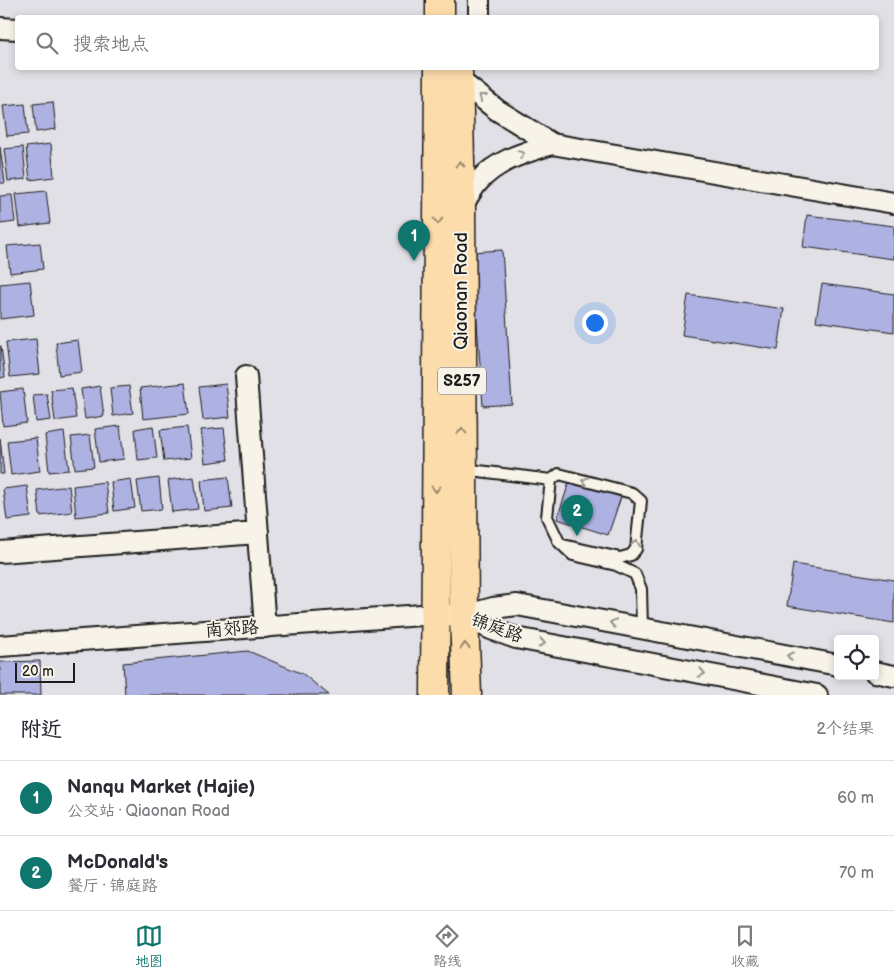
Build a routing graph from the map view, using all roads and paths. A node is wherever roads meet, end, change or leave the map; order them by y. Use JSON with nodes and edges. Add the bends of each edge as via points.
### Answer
{"nodes":[{"id":1,"x":0,"y":28,"type":"edge"},
{"id":2,"x":15,"y":29,"type":"edge"},
{"id":3,"x":452,"y":71,"type":"edge"},
{"id":4,"x":552,"y":144,"type":"junction"},
{"id":5,"x":894,"y":203,"type":"edge"},
{"id":6,"x":461,"y":209,"type":"junction"},
{"id":7,"x":246,"y":376,"type":"dead end"},
{"id":8,"x":462,"y":469,"type":"junction"},
{"id":9,"x":551,"y":480,"type":"junction"},
{"id":10,"x":258,"y":533,"type":"junction"},
{"id":11,"x":563,"y":545,"type":"junction"},
{"id":12,"x":0,"y":552,"type":"edge"},
{"id":13,"x":435,"y":614,"type":"junction"},
{"id":14,"x":464,"y":616,"type":"junction"},
{"id":15,"x":265,"y":627,"type":"junction"},
{"id":16,"x":642,"y":628,"type":"junction"},
{"id":17,"x":0,"y":646,"type":"edge"},
{"id":18,"x":834,"y":664,"type":"edge"},
{"id":19,"x":879,"y":673,"type":"edge"},
{"id":20,"x":894,"y":676,"type":"edge"},
{"id":21,"x":435,"y":695,"type":"edge"},
{"id":22,"x":466,"y":695,"type":"edge"},
{"id":23,"x":817,"y":695,"type":"edge"}],
"edges":[{"from":1,"to":2,"type":"street"},
{"from":4,"to":3,"type":"street","one_way":true,"via":[[497,110]]},
{"from":6,"to":3,"type":"main road","name":"Qiaonan Road","number":"S257","one_way":true},
{"from":3,"to":13,"type":"main road","name":"Qiaonan Road","number":"S257","one_way":true},
{"from":4,"to":5,"type":"street"},
{"from":6,"to":4,"type":"street","one_way":true,"via":[[478,182],[491,170],[511,158]]},
{"from":8,"to":6,"type":"main road","name":"Qiaonan Road","number":"S257","one_way":true},
{"from":7,"to":10,"type":"street"},
{"from":8,"to":9,"type":"lane"},
{"from":8,"to":14,"type":"main road","name":"Qiaonan Road","number":"S257"},
{"from":9,"to":11,"type":"lane","via":[[547,517]]},
{"from":11,"to":9,"type":"lane","one_way":true,"via":[[620,558],[631,555],[636,549],[641,502],[632,493],[559,474]]},
{"from":10,"to":12,"type":"street"},
{"from":10,"to":15,"type":"street"},
{"from":11,"to":16,"type":"lane","via":[[573,555],[616,565],[635,574],[641,589]]},
{"from":13,"to":14,"type":"street","name":"南郊路"},
{"from":13,"to":15,"type":"street","name":"南郊路"},
{"from":13,"to":21,"type":"main road","name":"Qiaonan Road","number":"S257"},
{"from":16,"to":14,"type":"street","name":"锦庭路","one_way":true,"via":[[517,604]]},
{"from":22,"to":14,"type":"main road","name":"Qiaonan Road","number":"S257","one_way":true},
{"from":14,"to":23,"type":"street","name":"锦庭路","one_way":true,"via":[[516,638]]},
{"from":15,"to":17,"type":"street","name":"南郊路"},
{"from":18,"to":16,"type":"street","name":"锦庭路","one_way":true},
{"from":19,"to":20,"type":"street"}]}
